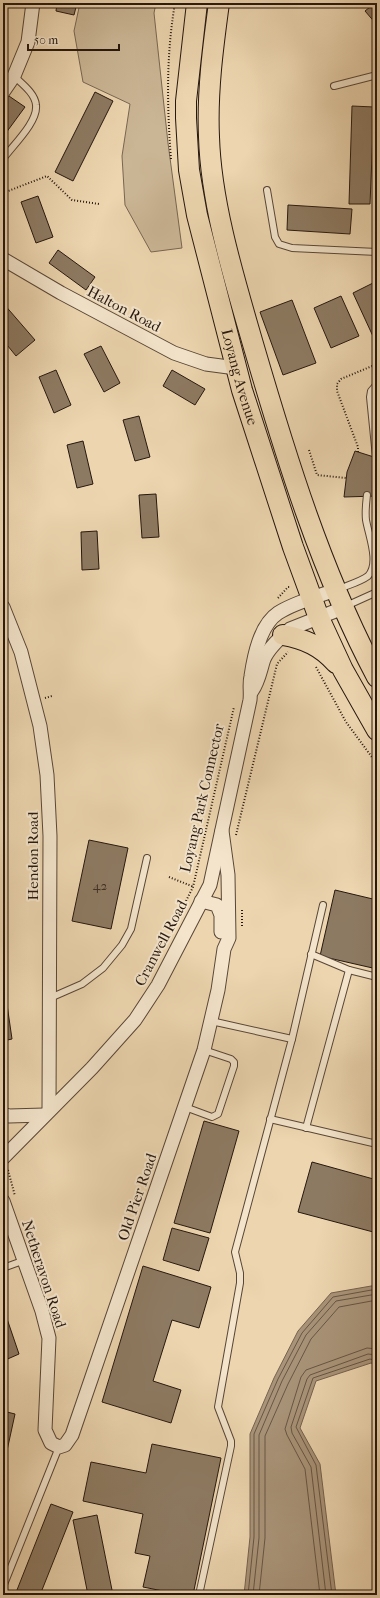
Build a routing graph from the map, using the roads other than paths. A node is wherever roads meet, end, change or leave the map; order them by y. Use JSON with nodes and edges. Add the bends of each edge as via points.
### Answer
{"nodes":[{"id":1,"x":33,"y":3,"type":"edge"},
{"id":2,"x":197,"y":3,"type":"edge"},
{"id":3,"x":219,"y":3,"type":"edge"},
{"id":4,"x":14,"y":76,"type":"junction"},
{"id":5,"x":189,"y":76,"type":"junction"},
{"id":6,"x":377,"y":76,"type":"edge"},
{"id":7,"x":210,"y":78,"type":"junction"},
{"id":8,"x":334,"y":86,"type":"dead end"},
{"id":9,"x":3,"y":92,"type":"edge"},
{"id":10,"x":3,"y":159,"type":"edge"},
{"id":11,"x":267,"y":190,"type":"dead end"},
{"id":12,"x":377,"y":252,"type":"edge"},
{"id":13,"x":3,"y":259,"type":"edge"},
{"id":14,"x":236,"y":368,"type":"junction"},
{"id":15,"x":377,"y":384,"type":"edge"},
{"id":16,"x":374,"y":412,"type":"edge"},
{"id":17,"x":376,"y":457,"type":"edge"},
{"id":18,"x":367,"y":495,"type":"dead end"},
{"id":19,"x":377,"y":575,"type":"edge"},
{"id":20,"x":367,"y":577,"type":"junction"},
{"id":21,"x":309,"y":591,"type":"junction"},
{"id":22,"x":376,"y":593,"type":"edge"},
{"id":23,"x":339,"y":599,"type":"junction"},
{"id":24,"x":3,"y":608,"type":"edge"},
{"id":25,"x":320,"y":618,"type":"junction"},
{"id":26,"x":287,"y":643,"type":"junction"},
{"id":27,"x":343,"y":670,"type":"junction"},
{"id":28,"x":377,"y":677,"type":"edge"},
{"id":29,"x":251,"y":692,"type":"junction"},
{"id":30,"x":377,"y":730,"type":"edge"},
{"id":31,"x":222,"y":831,"type":"junction"},
{"id":32,"x":147,"y":858,"type":"dead end"},
{"id":33,"x":210,"y":884,"type":"junction"},
{"id":34,"x":201,"y":901,"type":"junction"},
{"id":35,"x":323,"y":905,"type":"dead end"},
{"id":36,"x":230,"y":913,"type":"junction"},
{"id":37,"x":224,"y":949,"type":"junction"},
{"id":38,"x":311,"y":954,"type":"junction"},
{"id":39,"x":349,"y":970,"type":"junction"},
{"id":40,"x":377,"y":977,"type":"edge"},
{"id":41,"x":48,"y":999,"type":"junction"},
{"id":42,"x":211,"y":1021,"type":"junction"},
{"id":43,"x":292,"y":1039,"type":"junction"},
{"id":44,"x":204,"y":1050,"type":"junction"},
{"id":45,"x":185,"y":1107,"type":"junction"},
{"id":46,"x":46,"y":1113,"type":"junction"},
{"id":47,"x":3,"y":1114,"type":"edge"},
{"id":48,"x":270,"y":1119,"type":"junction"},
{"id":49,"x":306,"y":1128,"type":"junction"},
{"id":50,"x":377,"y":1144,"type":"edge"},
{"id":51,"x":3,"y":1158,"type":"edge"},
{"id":52,"x":3,"y":1201,"type":"edge"},
{"id":53,"x":25,"y":1260,"type":"junction"},
{"id":54,"x":3,"y":1268,"type":"edge"},
{"id":55,"x":59,"y":1447,"type":"junction"},
{"id":56,"x":3,"y":1587,"type":"edge"},
{"id":57,"x":199,"y":1595,"type":"edge"}],
"edges":[{"from":1,"to":4,"type":"street","via":[[28,42]]},
{"from":2,"to":5,"type":"main road","name":"Loyang Avenue"},
{"from":3,"to":7,"type":"main road","name":"Loyang Avenue"},
{"from":4,"to":9,"type":"street"},
{"from":4,"to":10,"type":"lane","via":[[28,90],[36,104],[35,118]]},
{"from":5,"to":7,"type":"main road","via":[[198,72]]},
{"from":5,"to":14,"type":"main road","name":"Loyang Avenue","via":[[186,118],[189,170],[196,215]]},
{"from":6,"to":8,"type":"lane"},
{"from":7,"to":23,"type":"main road","name":"Loyang Avenue","via":[[211,165],[216,198],[239,295],[287,457]]},
{"from":11,"to":12,"type":"lane","via":[[275,237],[279,244],[292,248]]},
{"from":13,"to":14,"type":"street","name":"Halton Road","via":[[174,353],[206,364]]},
{"from":14,"to":21,"type":"main road","name":"Loyang Avenue"},
{"from":15,"to":16,"type":"lane","via":[[371,391]]},
{"from":16,"to":17,"type":"lane"},
{"from":18,"to":20,"type":"lane","via":[[366,520],[376,563]]},
{"from":19,"to":20,"type":"lane","name":"Cranwell Road"},
{"from":20,"to":23,"type":"lane","name":"Cranwell Road"},
{"from":21,"to":23,"type":"street","name":"Cranwell Road"},
{"from":21,"to":25,"type":"main road","name":"Loyang Avenue"},
{"from":21,"to":29,"type":"street","name":"Cranwell Road","via":[[268,622],[253,665],[250,678]]},
{"from":22,"to":23,"type":"lane","name":"Cranwell Road"},
{"from":23,"to":25,"type":"street","name":"Cranwell Road"},
{"from":23,"to":28,"type":"main road","name":"Loyang Avenue"},
{"from":24,"to":41,"type":"street","name":"Hendon Road","via":[[21,652],[40,726],[47,775],[50,836]]},
{"from":25,"to":26,"type":"street","name":"Cranwell Road","via":[[290,629]]},
{"from":25,"to":27,"type":"main road","name":"Loyang Avenue"},
{"from":26,"to":27,"type":"main road","via":[[314,644],[326,652]]},
{"from":26,"to":29,"type":"street","name":"Cranwell Road","via":[[265,658],[258,683]]},
{"from":27,"to":30,"type":"main road","name":"Loyang Avenue"},
{"from":29,"to":31,"type":"street","name":"Cranwell Road"},
{"from":31,"to":33,"type":"street","name":"Cranwell Road"},
{"from":31,"to":36,"type":"street","name":"Old Pier Road"},
{"from":32,"to":41,"type":"lane","via":[[131,929],[122,945],[102,968],[82,984]]},
{"from":33,"to":34,"type":"street","name":"Cranwell Road"},
{"from":33,"to":36,"type":"street","name":"Old Pier Road","via":[[225,895]]},
{"from":34,"to":37,"type":"street","name":"Old Pier Road","via":[[218,905]]},
{"from":34,"to":46,"type":"street","name":"Cranwell Road","via":[[158,985],[135,1020],[92,1068]]},
{"from":35,"to":38,"type":"lane"},
{"from":36,"to":37,"type":"street","name":"Old Pier Road","via":[[229,938]]},
{"from":37,"to":42,"type":"street","name":"Old Pier Road"},
{"from":38,"to":39,"type":"lane"},
{"from":38,"to":43,"type":"lane"},
{"from":39,"to":40,"type":"lane"},
{"from":39,"to":49,"type":"lane"},
{"from":41,"to":46,"type":"street","name":"Hendon Road"},
{"from":42,"to":43,"type":"lane"},
{"from":42,"to":44,"type":"street","name":"Old Pier Road"},
{"from":43,"to":48,"type":"lane"},
{"from":44,"to":45,"type":"street","name":"Old Pier Road"},
{"from":44,"to":45,"type":"lane","via":[[231,1059],[234,1066],[218,1114],[212,1116]]},
{"from":45,"to":55,"type":"street","name":"Old Pier Road","via":[[72,1435],[65,1445]]},
{"from":46,"to":47,"type":"street","via":[[9,1116]]},
{"from":46,"to":51,"type":"street","name":"Cranwell Road"},
{"from":48,"to":49,"type":"lane"},
{"from":48,"to":57,"type":"lane","via":[[235,1252],[240,1283],[218,1407],[231,1446]]},
{"from":49,"to":50,"type":"lane"},
{"from":52,"to":53,"type":"street","name":"Netheravon Road"},
{"from":53,"to":54,"type":"lane"},
{"from":53,"to":55,"type":"street","name":"Netheravon Road","via":[[49,1338],[45,1430],[50,1443]]},
{"from":55,"to":56,"type":"lane"}]}
